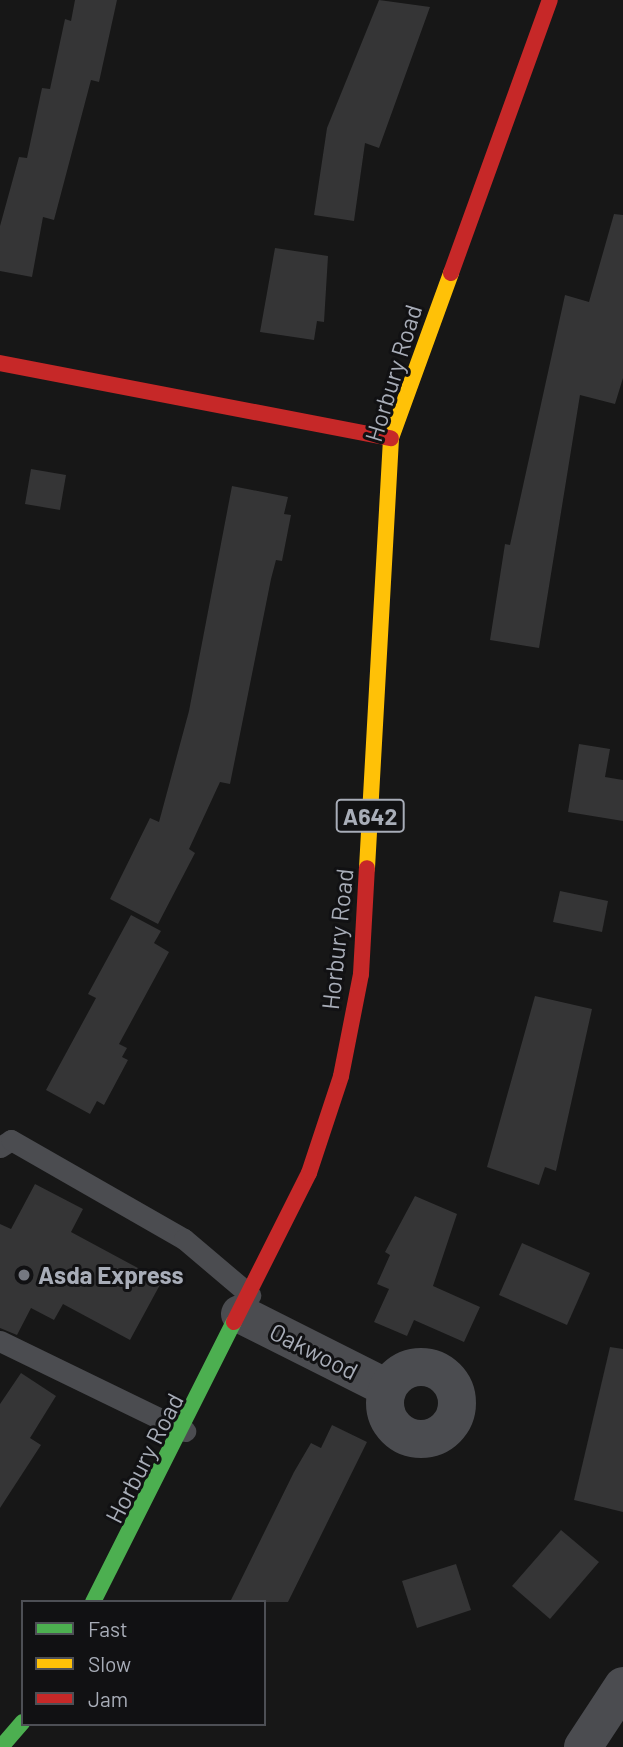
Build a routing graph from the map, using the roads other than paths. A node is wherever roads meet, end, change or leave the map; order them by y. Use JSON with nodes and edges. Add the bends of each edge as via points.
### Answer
{"nodes":[{"id":1,"x":550,"y":0,"type":"edge"},
{"id":2,"x":0,"y":363,"type":"edge"},
{"id":3,"x":391,"y":438,"type":"junction"},
{"id":4,"x":0,"y":1147,"type":"edge"},
{"id":5,"x":245,"y":1305,"type":"junction"},
{"id":6,"x":0,"y":1341,"type":"edge"},
{"id":7,"x":387,"y":1388,"type":"dead end"},
{"id":8,"x":185,"y":1431,"type":"junction"},
{"id":9,"x":94,"y":1600,"type":"edge"},
{"id":10,"x":623,"y":1686,"type":"edge"},
{"id":11,"x":21,"y":1724,"type":"edge"},
{"id":12,"x":23,"y":1726,"type":"edge"},
{"id":13,"x":1,"y":1747,"type":"edge"},
{"id":14,"x":21,"y":1747,"type":"edge"},
{"id":15,"x":583,"y":1747,"type":"edge"}],
"edges":[{"from":1,"to":3,"type":"main road","name":"Horbury Road","number":"A642"},
{"from":2,"to":3,"type":"main road"},
{"from":3,"to":5,"type":"main road","name":"Horbury Road","number":"A642","via":[[360,974],[341,1076],[309,1173]]},
{"from":4,"to":5,"type":"lane","via":[[11,1140],[184,1239]]},
{"from":5,"to":7,"type":"street","name":"Oakwood"},
{"from":5,"to":8,"type":"main road","name":"Horbury Road","number":"A642"},
{"from":6,"to":8,"type":"lane"},
{"from":8,"to":9,"type":"main road","name":"Horbury Road","number":"A642"},
{"from":10,"to":15,"type":"street"},
{"from":11,"to":13,"type":"main road"},
{"from":12,"to":14,"type":"lane"}]}
